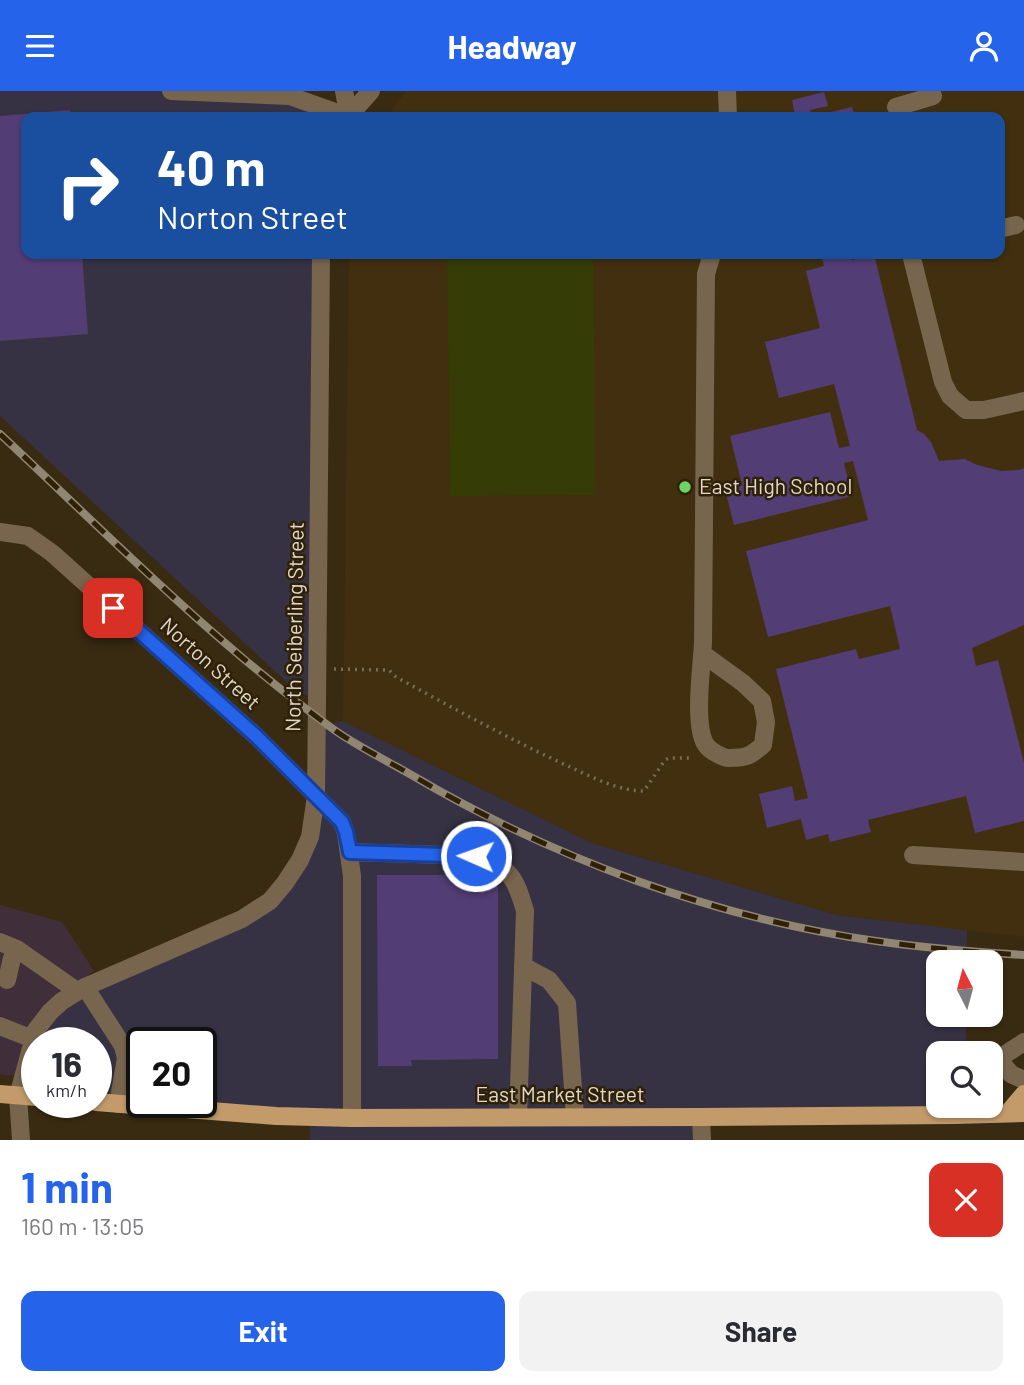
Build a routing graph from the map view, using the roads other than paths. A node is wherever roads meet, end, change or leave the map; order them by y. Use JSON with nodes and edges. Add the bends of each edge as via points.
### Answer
{"nodes":[{"id":1,"x":171,"y":91,"type":"edge"},
{"id":2,"x":344,"y":91,"type":"edge"},
{"id":3,"x":371,"y":91,"type":"edge"},
{"id":4,"x":727,"y":91,"type":"edge"},
{"id":5,"x":933,"y":96,"type":"dead end"},
{"id":6,"x":895,"y":105,"type":"edge"},
{"id":7,"x":335,"y":112,"type":"edge"},
{"id":8,"x":348,"y":112,"type":"edge"},
{"id":9,"x":353,"y":112,"type":"edge"},
{"id":10,"x":728,"y":112,"type":"edge"},
{"id":11,"x":321,"y":259,"type":"edge"},
{"id":12,"x":710,"y":259,"type":"edge"},
{"id":13,"x":912,"y":259,"type":"edge"},
{"id":14,"x":1024,"y":401,"type":"edge"},
{"id":15,"x":0,"y":532,"type":"edge"},
{"id":16,"x":703,"y":654,"type":"junction"},
{"id":17,"x":316,"y":796,"type":"junction"},
{"id":18,"x":350,"y":852,"type":"junction"},
{"id":19,"x":913,"y":855,"type":"dead end"},
{"id":20,"x":1024,"y":862,"type":"edge"},
{"id":21,"x":0,"y":941,"type":"edge"},
{"id":22,"x":10,"y":957,"type":"edge"},
{"id":23,"x":523,"y":966,"type":"junction"},
{"id":24,"x":7,"y":980,"type":"dead end"},
{"id":25,"x":81,"y":989,"type":"junction"},
{"id":26,"x":0,"y":1026,"type":"edge"},
{"id":27,"x":38,"y":1027,"type":"edge"},
{"id":28,"x":21,"y":1034,"type":"edge"},
{"id":29,"x":1024,"y":1042,"type":"edge"},
{"id":30,"x":123,"y":1047,"type":"junction"},
{"id":31,"x":126,"y":1047,"type":"edge"},
{"id":32,"x":21,"y":1067,"type":"edge"},
{"id":33,"x":1024,"y":1080,"type":"edge"},
{"id":34,"x":1024,"y":1094,"type":"edge"},
{"id":35,"x":9,"y":1095,"type":"edge"},
{"id":36,"x":112,"y":1103,"type":"edge"},
{"id":37,"x":118,"y":1104,"type":"junction"},
{"id":38,"x":126,"y":1104,"type":"edge"},
{"id":39,"x":217,"y":1109,"type":"edge"},
{"id":40,"x":1016,"y":1113,"type":"edge"},
{"id":41,"x":575,"y":1117,"type":"junction"},
{"id":42,"x":701,"y":1117,"type":"junction"},
{"id":43,"x":352,"y":1118,"type":"junction"},
{"id":44,"x":518,"y":1118,"type":"junction"},
{"id":45,"x":21,"y":1140,"type":"edge"},
{"id":46,"x":702,"y":1140,"type":"edge"}],
"edges":[{"from":1,"to":7,"type":"street","via":[[290,96]]},
{"from":2,"to":8,"type":"street"},
{"from":3,"to":9,"type":"street"},
{"from":4,"to":10,"type":"street"},
{"from":5,"to":6,"type":"street"},
{"from":11,"to":17,"type":"street","name":"North Seiberling Street"},
{"from":12,"to":16,"type":"street","via":[[706,274]]},
{"from":13,"to":14,"type":"street","via":[[950,396],[966,410]]},
{"from":15,"to":17,"type":"street","name":"Norton Street","via":[[28,536],[52,553],[256,736]]},
{"from":16,"to":16,"type":"street","via":[[700,724],[706,746],[724,758],[748,758],[763,745],[766,722],[762,701]]},
{"from":17,"to":18,"type":"street","name":"Norton Street","via":[[342,822]]},
{"from":17,"to":25,"type":"street","name":"North Seiberling Street","via":[[310,837],[300,860],[270,901],[242,919]]},
{"from":18,"to":23,"type":"street","via":[[476,856],[504,868],[518,888],[525,911]]},
{"from":18,"to":43,"type":"street","name":"Norton Street"},
{"from":19,"to":20,"type":"street"},
{"from":21,"to":22,"type":"street"},
{"from":22,"to":24,"type":"street"},
{"from":22,"to":25,"type":"street"},
{"from":23,"to":41,"type":"street","via":[[549,980],[567,1003]]},
{"from":23,"to":44,"type":"street"},
{"from":25,"to":27,"type":"street","name":"North Seiberling Street"},
{"from":25,"to":30,"type":"street"},
{"from":26,"to":28,"type":"street"},
{"from":29,"to":33,"type":"street","via":[[998,1059],[1011,1074]]},
{"from":30,"to":31,"type":"street"},
{"from":30,"to":37,"type":"street","via":[[126,1058]]},
{"from":32,"to":35,"type":"street","name":"North Seiberling Street"},
{"from":34,"to":40,"type":"main road"},
{"from":35,"to":45,"type":"street","name":"North Seiberling Street"},
{"from":36,"to":37,"type":"main road","name":"East Market Street"},
{"from":37,"to":38,"type":"main road","name":"East Market Street"},
{"from":39,"to":43,"type":"main road","name":"East Market Street"},
{"from":40,"to":42,"type":"main road","name":"East Market Street"},
{"from":41,"to":42,"type":"main road","name":"East Market Street"},
{"from":41,"to":44,"type":"main road","name":"East Market Street"},
{"from":42,"to":46,"type":"street"},
{"from":43,"to":44,"type":"main road","name":"East Market Street"}]}
